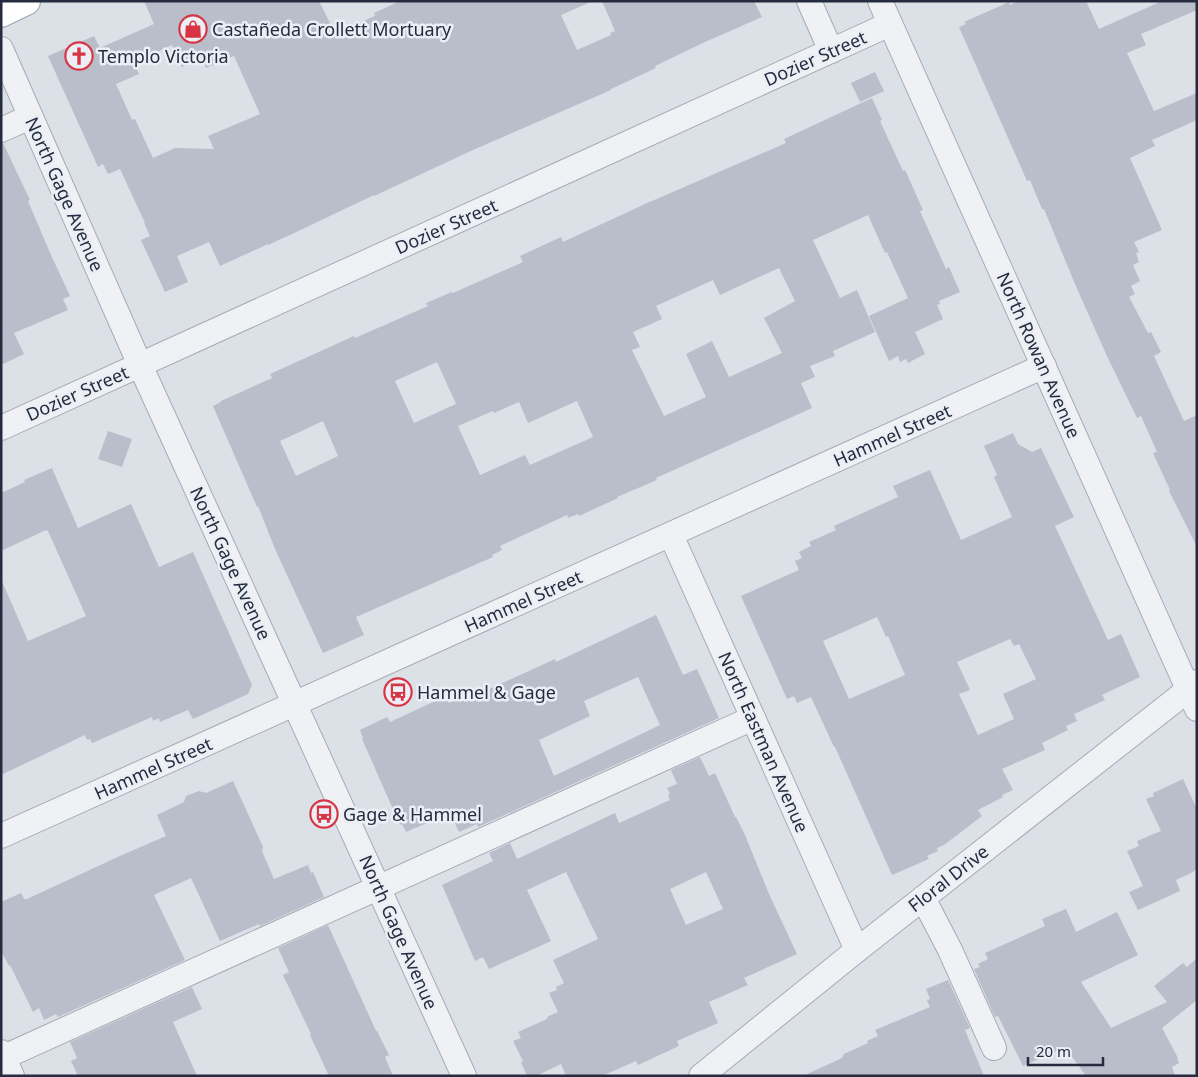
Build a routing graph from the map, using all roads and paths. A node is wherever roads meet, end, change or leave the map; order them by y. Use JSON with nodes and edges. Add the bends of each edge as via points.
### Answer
{"nodes":[{"id":1,"x":26,"y":1,"type":"edge"},
{"id":2,"x":809,"y":1,"type":"edge"},
{"id":3,"x":888,"y":8,"type":"edge"},
{"id":4,"x":1,"y":12,"type":"edge"},
{"id":5,"x":1,"y":49,"type":"edge"},
{"id":6,"x":831,"y":50,"type":"junction"},
{"id":7,"x":30,"y":117,"type":"junction"},
{"id":8,"x":1,"y":130,"type":"edge"},
{"id":9,"x":140,"y":365,"type":"junction"},
{"id":10,"x":1044,"y":366,"type":"junction"},
{"id":11,"x":1,"y":428,"type":"edge"},
{"id":12,"x":670,"y":535,"type":"junction"},
{"id":13,"x":1194,"y":694,"type":"edge"},
{"id":14,"x":295,"y":704,"type":"junction"},
{"id":15,"x":753,"y":718,"type":"junction"},
{"id":16,"x":1,"y":836,"type":"edge"},
{"id":17,"x":378,"y":887,"type":"junction"},
{"id":18,"x":924,"y":898,"type":"junction"},
{"id":19,"x":857,"y":950,"type":"junction"},
{"id":20,"x":994,"y":1048,"type":"dead end"},
{"id":21,"x":6,"y":1062,"type":"edge"},
{"id":22,"x":464,"y":1076,"type":"edge"},
{"id":23,"x":701,"y":1076,"type":"edge"}],
"edges":[{"from":1,"to":4,"type":"main road"},
{"from":2,"to":6,"type":"street"},
{"from":3,"to":6,"type":"street","name":"Dozier Street"},
{"from":3,"to":10,"type":"street","name":"North Rowan Avenue"},
{"from":5,"to":7,"type":"street","name":"North Gage Avenue"},
{"from":6,"to":9,"type":"street","name":"Dozier Street"},
{"from":7,"to":8,"type":"street"},
{"from":7,"to":9,"type":"street","name":"North Gage Avenue"},
{"from":9,"to":11,"type":"street","name":"Dozier Street"},
{"from":9,"to":14,"type":"street","name":"North Gage Avenue"},
{"from":10,"to":12,"type":"street","name":"Hammel Street"},
{"from":10,"to":13,"type":"street","name":"North Rowan Avenue"},
{"from":12,"to":14,"type":"street","name":"Hammel Street"},
{"from":12,"to":15,"type":"street","name":"North Eastman Avenue"},
{"from":13,"to":18,"type":"street","name":"Floral Drive"},
{"from":14,"to":16,"type":"street","name":"Hammel Street"},
{"from":14,"to":17,"type":"street","name":"North Gage Avenue"},
{"from":15,"to":17,"type":"street"},
{"from":15,"to":19,"type":"street","name":"North Eastman Avenue"},
{"from":17,"to":21,"type":"street"},
{"from":17,"to":22,"type":"street","name":"North Gage Avenue"},
{"from":18,"to":19,"type":"street","name":"Floral Drive"},
{"from":18,"to":20,"type":"street"},
{"from":19,"to":23,"type":"street","name":"Floral Drive"}]}
